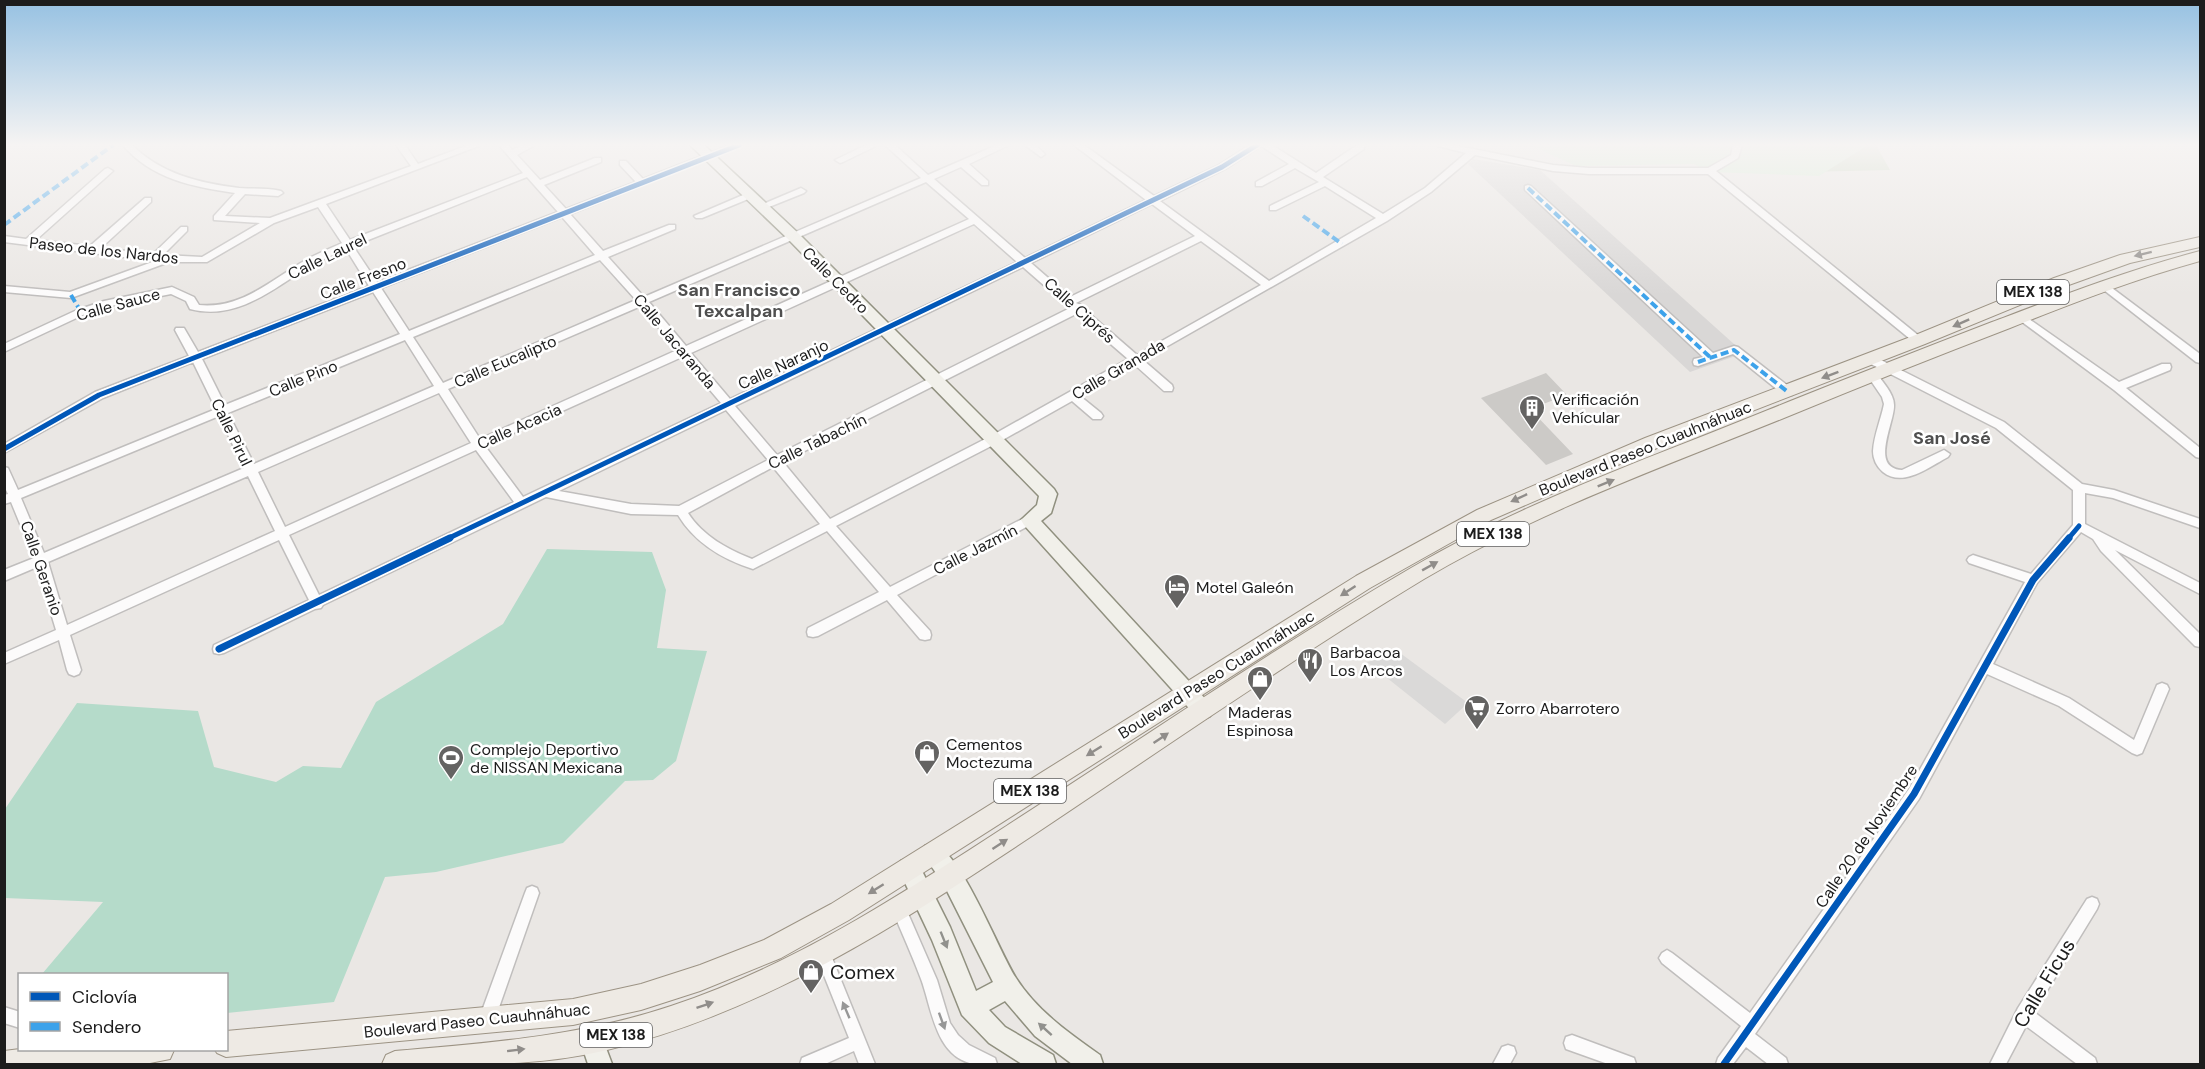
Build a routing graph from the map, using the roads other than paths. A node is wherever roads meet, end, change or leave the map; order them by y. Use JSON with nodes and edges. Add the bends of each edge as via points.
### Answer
{"nodes":[{"id":1,"x":81,"y":195,"type":"edge"},
{"id":2,"x":238,"y":195,"type":"edge"},
{"id":3,"x":340,"y":195,"type":"edge"},
{"id":4,"x":474,"y":195,"type":"edge"},
{"id":5,"x":549,"y":195,"type":"edge"},
{"id":6,"x":613,"y":195,"type":"edge"},
{"id":7,"x":750,"y":195,"type":"joint"},
{"id":8,"x":791,"y":195,"type":"edge"},
{"id":9,"x":889,"y":195,"type":"edge"},
{"id":10,"x":947,"y":195,"type":"edge"},
{"id":11,"x":1147,"y":195,"type":"edge"},
{"id":12,"x":1165,"y":195,"type":"edge"},
{"id":13,"x":1300,"y":195,"type":"edge"},
{"id":14,"x":1344,"y":195,"type":"edge"},
{"id":15,"x":1421,"y":195,"type":"edge"},
{"id":16,"x":1535,"y":195,"type":"edge"},
{"id":17,"x":1740,"y":195,"type":"edge"},
{"id":18,"x":148,"y":200,"type":"dead end"},
{"id":19,"x":1154,"y":200,"type":"junction"},
{"id":20,"x":320,"y":202,"type":"junction"},
{"id":21,"x":761,"y":207,"type":"junction"},
{"id":22,"x":1273,"y":208,"type":"dead end"},
{"id":23,"x":566,"y":214,"type":"junction"},
{"id":24,"x":699,"y":216,"type":"dead end"},
{"id":25,"x":1384,"y":219,"type":"junction"},
{"id":26,"x":975,"y":220,"type":"junction"},
{"id":27,"x":272,"y":221,"type":"junction"},
{"id":28,"x":672,"y":227,"type":"dead end"},
{"id":29,"x":184,"y":229,"type":"dead end"},
{"id":30,"x":794,"y":236,"type":"junction"},
{"id":31,"x":1201,"y":237,"type":"junction"},
{"id":32,"x":4,"y":239,"type":"edge"},
{"id":33,"x":28,"y":242,"type":"junction"},
{"id":34,"x":2200,"y":242,"type":"edge"},
{"id":35,"x":347,"y":244,"type":"junction"},
{"id":36,"x":92,"y":250,"type":"junction"},
{"id":37,"x":602,"y":255,"type":"junction"},
{"id":38,"x":155,"y":258,"type":"junction"},
{"id":39,"x":169,"y":259,"type":"junction"},
{"id":40,"x":2198,"y":260,"type":"edge"},
{"id":41,"x":1024,"y":261,"type":"junction"},
{"id":42,"x":838,"y":282,"type":"junction"},
{"id":43,"x":1268,"y":285,"type":"junction"},
{"id":44,"x":2104,"y":285,"type":"junction"},
{"id":45,"x":376,"y":288,"type":"junction"},
{"id":46,"x":4,"y":289,"type":"edge"},
{"id":47,"x":643,"y":302,"type":"junction"},
{"id":48,"x":1075,"y":305,"type":"junction"},
{"id":49,"x":194,"y":307,"type":"joint"},
{"id":50,"x":2022,"y":317,"type":"junction"},
{"id":51,"x":180,"y":330,"type":"dead end"},
{"id":52,"x":886,"y":330,"type":"junction"},
{"id":53,"x":407,"y":336,"type":"junction"},
{"id":54,"x":1919,"y":340,"type":"junction"},
{"id":55,"x":6,"y":347,"type":"edge"},
{"id":56,"x":684,"y":352,"type":"junction"},
{"id":57,"x":196,"y":358,"type":"junction"},
{"id":58,"x":1711,"y":358,"type":"junction"},
{"id":59,"x":1135,"y":359,"type":"junction"},
{"id":60,"x":2200,"y":359,"type":"edge"},
{"id":61,"x":1698,"y":362,"type":"dead end"},
{"id":62,"x":2166,"y":367,"type":"dead end"},
{"id":63,"x":1877,"y":368,"type":"junction"},
{"id":64,"x":937,"y":382,"type":"junction"},
{"id":65,"x":2118,"y":387,"type":"junction"},
{"id":66,"x":442,"y":388,"type":"junction"},
{"id":67,"x":1168,"y":388,"type":"dead end"},
{"id":68,"x":1788,"y":392,"type":"junction"},
{"id":69,"x":1072,"y":395,"type":"junction"},
{"id":70,"x":729,"y":405,"type":"junction"},
{"id":71,"x":221,"y":412,"type":"junction"},
{"id":72,"x":1097,"y":416,"type":"dead end"},
{"id":73,"x":995,"y":439,"type":"junction"},
{"id":74,"x":478,"y":445,"type":"junction"},
{"id":75,"x":4,"y":449,"type":"edge"},
{"id":76,"x":1944,"y":454,"type":"dead end"},
{"id":77,"x":2200,"y":454,"type":"edge"},
{"id":78,"x":777,"y":460,"type":"junction"},
{"id":79,"x":4,"y":471,"type":"edge"},
{"id":80,"x":251,"y":471,"type":"junction"},
{"id":81,"x":2079,"y":488,"type":"junction"},
{"id":82,"x":544,"y":492,"type":"junction"},
{"id":83,"x":1048,"y":494,"type":"joint"},
{"id":84,"x":10,"y":498,"type":"edge"},
{"id":85,"x":521,"y":503,"type":"junction"},
{"id":86,"x":681,"y":512,"type":"junction"},
{"id":87,"x":1030,"y":520,"type":"junction"},
{"id":88,"x":2200,"y":523,"type":"edge"},
{"id":89,"x":829,"y":526,"type":"junction"},
{"id":90,"x":2079,"y":526,"type":"junction"},
{"id":91,"x":283,"y":534,"type":"junction"},
{"id":92,"x":2097,"y":535,"type":"junction"},
{"id":93,"x":41,"y":560,"type":"junction"},
{"id":94,"x":1973,"y":560,"type":"dead end"},
{"id":95,"x":4,"y":576,"type":"edge"},
{"id":96,"x":2033,"y":580,"type":"junction"},
{"id":97,"x":2200,"y":589,"type":"edge"},
{"id":98,"x":890,"y":594,"type":"junction"},
{"id":99,"x":317,"y":603,"type":"junction"},
{"id":100,"x":813,"y":632,"type":"dead end"},
{"id":101,"x":64,"y":633,"type":"junction"},
{"id":102,"x":925,"y":635,"type":"dead end"},
{"id":103,"x":2200,"y":642,"type":"edge"},
{"id":104,"x":219,"y":649,"type":"dead end"},
{"id":105,"x":4,"y":659,"type":"edge"},
{"id":106,"x":1985,"y":667,"type":"junction"},
{"id":107,"x":74,"y":670,"type":"dead end"},
{"id":108,"x":2162,"y":689,"type":"dead end"},
{"id":109,"x":1187,"y":692,"type":"junction"},
{"id":110,"x":1203,"y":710,"type":"junction"},
{"id":111,"x":933,"y":853,"type":"junction"},
{"id":112,"x":909,"y":868,"type":"junction"},
{"id":113,"x":951,"y":876,"type":"junction"},
{"id":114,"x":532,"y":893,"type":"dead end"},
{"id":115,"x":923,"y":893,"type":"junction"},
{"id":116,"x":2092,"y":904,"type":"dead end"},
{"id":117,"x":898,"y":907,"type":"junction"},
{"id":118,"x":823,"y":953,"type":"junction"},
{"id":119,"x":1667,"y":958,"type":"dead end"},
{"id":120,"x":1008,"y":987,"type":"junction"},
{"id":121,"x":970,"y":1007,"type":"junction"},
{"id":122,"x":2024,"y":1014,"type":"junction"},
{"id":123,"x":486,"y":1022,"type":"junction"},
{"id":124,"x":1748,"y":1031,"type":"junction"},
{"id":125,"x":592,"y":1040,"type":"junction"},
{"id":126,"x":859,"y":1041,"type":"junction"},
{"id":127,"x":1572,"y":1043,"type":"dead end"},
{"id":128,"x":228,"y":1044,"type":"edge"},
{"id":129,"x":141,"y":1054,"type":"edge"},
{"id":130,"x":4,"y":1064,"type":"edge"},
{"id":131,"x":396,"y":1065,"type":"edge"},
{"id":132,"x":600,"y":1065,"type":"edge"},
{"id":133,"x":808,"y":1065,"type":"edge"},
{"id":134,"x":867,"y":1065,"type":"edge"},
{"id":135,"x":989,"y":1065,"type":"edge"},
{"id":136,"x":1044,"y":1065,"type":"edge"},
{"id":137,"x":1091,"y":1065,"type":"edge"},
{"id":138,"x":1628,"y":1065,"type":"edge"},
{"id":139,"x":1724,"y":1065,"type":"edge"},
{"id":140,"x":1780,"y":1065,"type":"edge"},
{"id":141,"x":1998,"y":1065,"type":"edge"},
{"id":142,"x":2089,"y":1065,"type":"edge"}],
"edges":[{"from":1,"to":33,"type":"street"},
{"from":2,"to":27,"type":"street","via":[[217,218]]},
{"from":3,"to":20,"type":"street"},
{"from":4,"to":35,"type":"street","name":"Calle Laurel"},
{"from":5,"to":23,"type":"street","name":"Calle Jacaranda"},
{"from":6,"to":23,"type":"street","name":"Calle Fresno"},
{"from":7,"to":21,"type":"street","name":"Calle Cedro"},
{"from":7,"to":24,"type":"street"},
{"from":8,"to":21,"type":"street"},
{"from":9,"to":30,"type":"street","name":"Calle Eucalipto"},
{"from":10,"to":26,"type":"street","name":"Calle Ciprés"},
{"from":11,"to":19,"type":"street"},
{"from":12,"to":19,"type":"street","name":"Calle Naranjo"},
{"from":13,"to":22,"type":"street"},
{"from":14,"to":25,"type":"street"},
{"from":15,"to":25,"type":"street","name":"Calle Granada"},
{"from":16,"to":58,"type":"street"},
{"from":17,"to":54,"type":"street"},
{"from":18,"to":36,"type":"street"},
{"from":19,"to":31,"type":"street"},
{"from":19,"to":41,"type":"street","name":"Calle Naranjo"},
{"from":20,"to":27,"type":"street"},
{"from":20,"to":35,"type":"street"},
{"from":21,"to":30,"type":"street","name":"Calle Cedro"},
{"from":23,"to":37,"type":"street","name":"Calle Jacaranda"},
{"from":23,"to":45,"type":"street","name":"Calle Fresno"},
{"from":25,"to":43,"type":"street","name":"Calle Granada"},
{"from":26,"to":41,"type":"street","name":"Calle Ciprés"},
{"from":26,"to":42,"type":"street","name":"Calle Acacia"},
{"from":27,"to":39,"type":"street","name":"Paseo de los Nardos","via":[[204,260]]},
{"from":28,"to":37,"type":"street","name":"Calle Pino"},
{"from":29,"to":38,"type":"street"},
{"from":30,"to":42,"type":"street","name":"Calle Cedro"},
{"from":30,"to":47,"type":"street","name":"Calle Eucalipto"},
{"from":31,"to":43,"type":"street"},
{"from":31,"to":48,"type":"street","name":"Calle Tabachín"},
{"from":32,"to":33,"type":"street","name":"Paseo de los Nardos"},
{"from":33,"to":36,"type":"street","name":"Paseo de los Nardos"},
{"from":34,"to":54,"type":"main road","name":"Boulevard Paseo Cuauhnáhuac","number":"MEX 138","one_way":true,"via":[[2099,268]]},
{"from":35,"to":45,"type":"street"},
{"from":35,"to":49,"type":"street","name":"Calle Laurel","via":[[295,268],[257,295],[235,305]]},
{"from":36,"to":38,"type":"street","name":"Paseo de los Nardos"},
{"from":37,"to":47,"type":"street","name":"Calle Jacaranda"},
{"from":37,"to":53,"type":"street","name":"Calle Pino"},
{"from":38,"to":39,"type":"street","name":"Paseo de los Nardos"},
{"from":39,"to":46,"type":"street","via":[[71,295]]},
{"from":40,"to":44,"type":"main road","name":"Boulevard Paseo Cuauhnáhuac","number":"MEX 138","via":[[2133,274]]},
{"from":41,"to":48,"type":"street","name":"Calle Ciprés"},
{"from":41,"to":52,"type":"street","name":"Calle Naranjo"},
{"from":42,"to":52,"type":"street","name":"Calle Cedro"},
{"from":42,"to":56,"type":"street","name":"Calle Acacia"},
{"from":43,"to":59,"type":"street","name":"Calle Granada"},
{"from":44,"to":50,"type":"main road","name":"Boulevard Paseo Cuauhnáhuac","number":"MEX 138"},
{"from":44,"to":60,"type":"street"},
{"from":45,"to":53,"type":"street"},
{"from":45,"to":57,"type":"street","name":"Calle Fresno"},
{"from":47,"to":56,"type":"street","name":"Calle Jacaranda"},
{"from":47,"to":66,"type":"street","name":"Calle Eucalipto"},
{"from":48,"to":59,"type":"street","name":"Calle Ciprés"},
{"from":48,"to":64,"type":"street","name":"Calle Tabachín"},
{"from":49,"to":55,"type":"street","name":"Calle Sauce","via":[[190,298],[172,290],[146,295],[81,312]]},
{"from":50,"to":63,"type":"main road","name":"Boulevard Paseo Cuauhnáhuac","number":"MEX 138"},
{"from":50,"to":65,"type":"street"},
{"from":51,"to":57,"type":"street","name":"Calle Pirul"},
{"from":52,"to":64,"type":"street","name":"Calle Cedro"},
{"from":52,"to":70,"type":"street","name":"Calle Naranjo"},
{"from":53,"to":66,"type":"street"},
{"from":53,"to":71,"type":"street","name":"Calle Pino"},
{"from":54,"to":63,"type":"main road","name":"Boulevard Paseo Cuauhnáhuac","number":"MEX 138"},
{"from":56,"to":70,"type":"street","name":"Calle Jacaranda"},
{"from":56,"to":74,"type":"street","name":"Calle Acacia"},
{"from":57,"to":71,"type":"street","name":"Calle Pirul"},
{"from":57,"to":75,"type":"street","name":"Calle Fresno","via":[[99,395]]},
{"from":58,"to":61,"type":"street"},
{"from":58,"to":68,"type":"street","via":[[1734,350]]},
{"from":59,"to":67,"type":"street","name":"Calle Ciprés"},
{"from":59,"to":69,"type":"street","name":"Calle Granada"},
{"from":62,"to":65,"type":"street"},
{"from":63,"to":68,"type":"main road","name":"Boulevard Paseo Cuauhnáhuac","number":"MEX 138","one_way":true},
{"from":63,"to":76,"type":"street","via":[[1889,404],[1878,458],[1881,466],[1897,475],[1904,474]]},
{"from":63,"to":81,"type":"street","via":[[1942,394],[2000,425]]},
{"from":110,"to":63,"type":"main road","name":"Boulevard Paseo Cuauhnáhuac","number":"MEX 138","one_way":true,"via":[[1466,546],[1552,505]]},
{"from":64,"to":73,"type":"street","name":"Calle Cedro"},
{"from":64,"to":78,"type":"street","name":"Calle Tabachín"},
{"from":65,"to":77,"type":"street"},
{"from":66,"to":74,"type":"street"},
{"from":66,"to":80,"type":"street","name":"Calle Eucalipto"},
{"from":68,"to":109,"type":"main road","name":"Boulevard Paseo Cuauhnáhuac","number":"MEX 138","one_way":true,"via":[[1643,446],[1484,515],[1394,564]]},
{"from":69,"to":72,"type":"street"},
{"from":69,"to":73,"type":"street","name":"Calle Granada"},
{"from":70,"to":78,"type":"street","name":"Calle Jacaranda"},
{"from":70,"to":82,"type":"street","name":"Calle Naranjo"},
{"from":71,"to":80,"type":"street","name":"Calle Pirul"},
{"from":71,"to":84,"type":"street","name":"Calle Pino"},
{"from":73,"to":83,"type":"street","name":"Calle Cedro"},
{"from":73,"to":89,"type":"street","name":"Calle Granada"},
{"from":74,"to":85,"type":"street"},
{"from":74,"to":91,"type":"street","name":"Calle Acacia"},
{"from":78,"to":86,"type":"street","name":"Calle Tabachín"},
{"from":78,"to":89,"type":"street","name":"Calle Jacaranda"},
{"from":79,"to":84,"type":"street","name":"Calle Geranio"},
{"from":80,"to":91,"type":"street","name":"Calle Pirul"},
{"from":80,"to":93,"type":"street","name":"Calle Eucalipto"},
{"from":81,"to":88,"type":"street","via":[[2114,494]]},
{"from":81,"to":90,"type":"street"},
{"from":82,"to":85,"type":"street","name":"Calle Naranjo"},
{"from":82,"to":86,"type":"street","via":[[631,509]]},
{"from":83,"to":87,"type":"street","name":"Calle Jazmín","via":[[1045,508]]},
{"from":84,"to":93,"type":"street","name":"Calle Geranio"},
{"from":85,"to":99,"type":"street","name":"Calle Naranjo"},
{"from":86,"to":89,"type":"street","name":"Calle Granada","via":[[703,540],[753,564]]},
{"from":87,"to":98,"type":"street","name":"Calle Jazmín"},
{"from":87,"to":109,"type":"street"},
{"from":89,"to":98,"type":"street","name":"Calle Jacaranda"},
{"from":90,"to":92,"type":"street"},
{"from":90,"to":96,"type":"street","name":"Calle 20 de Noviembre"},
{"from":91,"to":99,"type":"street","name":"Calle Pirul"},
{"from":91,"to":101,"type":"street","name":"Calle Acacia"},
{"from":92,"to":97,"type":"street"},
{"from":92,"to":103,"type":"street","via":[[2105,548]]},
{"from":93,"to":95,"type":"street","name":"Calle Eucalipto"},
{"from":93,"to":101,"type":"street","name":"Calle Geranio"},
{"from":94,"to":96,"type":"street"},
{"from":96,"to":106,"type":"street","name":"Calle 20 de Noviembre"},
{"from":98,"to":100,"type":"street","name":"Calle Jazmín"},
{"from":98,"to":102,"type":"street","name":"Calle Jacaranda"},
{"from":99,"to":104,"type":"street","name":"Calle Naranjo"},
{"from":101,"to":105,"type":"street","name":"Calle Acacia"},
{"from":101,"to":107,"type":"street","name":"Calle Geranio"},
{"from":106,"to":108,"type":"street","via":[[2064,702],[2137,749]]},
{"from":106,"to":124,"type":"street","name":"Calle 20 de Noviembre","via":[[1914,794]]},
{"from":109,"to":110,"type":"street"},
{"from":109,"to":111,"type":"main road","name":"Boulevard Paseo Cuauhnáhuac","number":"MEX 138","one_way":true},
{"from":113,"to":110,"type":"main road","name":"Boulevard Paseo Cuauhnáhuac","number":"MEX 138","one_way":true},
{"from":111,"to":112,"type":"main road","name":"Boulevard Paseo Cuauhnáhuac","number":"MEX 138"},
{"from":111,"to":113,"type":"street"},
{"from":112,"to":115,"type":"street"},
{"from":112,"to":123,"type":"main road","name":"Boulevard Paseo Cuauhnáhuac","number":"MEX 138","one_way":true,"via":[[797,937],[700,978],[573,1012]]},
{"from":113,"to":115,"type":"main road","name":"Boulevard Paseo Cuauhnáhuac","number":"MEX 138"},
{"from":113,"to":120,"type":"street"},
{"from":114,"to":123,"type":"street"},
{"from":115,"to":117,"type":"main road","name":"Boulevard Paseo Cuauhnáhuac","number":"MEX 138"},
{"from":115,"to":121,"type":"street","one_way":true},
{"from":116,"to":122,"type":"street","name":"Calle Ficus"},
{"from":117,"to":118,"type":"main road","name":"Boulevard Paseo Cuauhnáhuac","number":"MEX 138"},
{"from":117,"to":135,"type":"street","one_way":true,"via":[[929,980],[943,1027],[963,1051]]},
{"from":125,"to":118,"type":"main road","name":"Boulevard Paseo Cuauhnáhuac","number":"MEX 138","one_way":true,"via":[[628,1032],[730,996]]},
{"from":126,"to":118,"type":"street","one_way":true},
{"from":119,"to":124,"type":"street"},
{"from":120,"to":121,"type":"street"},
{"from":137,"to":120,"type":"street","one_way":true,"via":[[1043,1028]]},
{"from":121,"to":136,"type":"street","via":[[997,1035]]},
{"from":122,"to":141,"type":"street","name":"Calle Ficus"},
{"from":122,"to":142,"type":"street"},
{"from":123,"to":128,"type":"main road","name":"Boulevard Paseo Cuauhnáhuac","number":"MEX 138"},
{"from":124,"to":139,"type":"street","name":"Calle 20 de Noviembre"},
{"from":124,"to":140,"type":"street"},
{"from":131,"to":125,"type":"main road","name":"Boulevard Paseo Cuauhnáhuac","number":"MEX 138","one_way":true},
{"from":125,"to":132,"type":"street"},
{"from":126,"to":133,"type":"street"},
{"from":126,"to":134,"type":"street"},
{"from":127,"to":138,"type":"street"},
{"from":129,"to":130,"type":"main road"}]}
